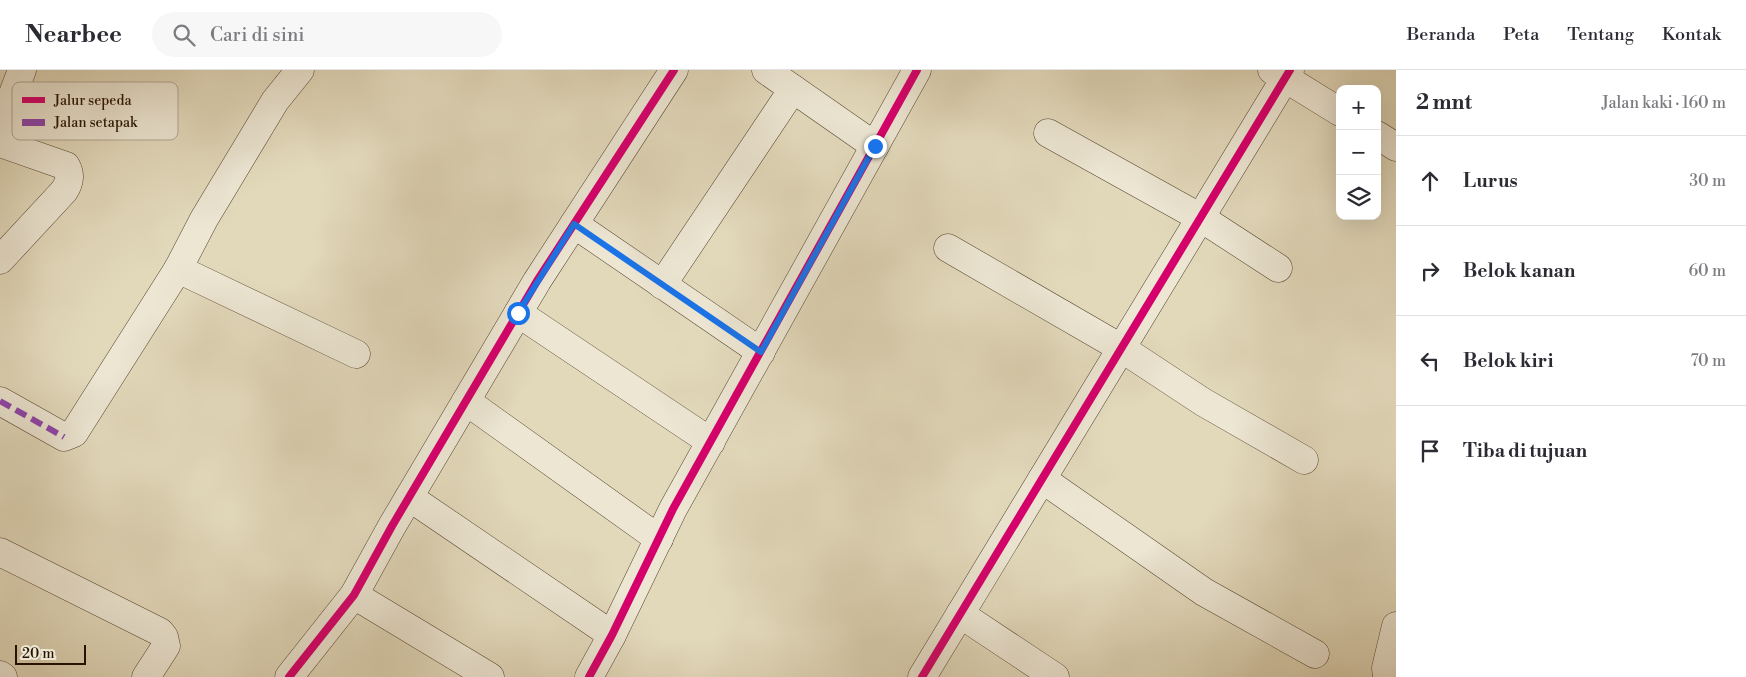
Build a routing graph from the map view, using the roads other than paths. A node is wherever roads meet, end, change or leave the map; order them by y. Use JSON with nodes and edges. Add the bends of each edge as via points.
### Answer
{"nodes":[{"id":1,"x":22,"y":70,"type":"edge"},
{"id":2,"x":300,"y":70,"type":"edge"},
{"id":3,"x":674,"y":70,"type":"edge"},
{"id":4,"x":766,"y":70,"type":"edge"},
{"id":5,"x":917,"y":70,"type":"edge"},
{"id":6,"x":1282,"y":73,"type":"edge"},
{"id":7,"x":17,"y":82,"type":"edge"},
{"id":8,"x":794,"y":89,"type":"junction"},
{"id":9,"x":12,"y":96,"type":"edge"},
{"id":10,"x":1336,"y":109,"type":"edge"},
{"id":11,"x":0,"y":128,"type":"edge"},
{"id":12,"x":1048,"y":133,"type":"dead end"},
{"id":13,"x":1381,"y":138,"type":"edge"},
{"id":14,"x":0,"y":143,"type":"edge"},
{"id":15,"x":875,"y":146,"type":"junction"},
{"id":16,"x":1396,"y":147,"type":"edge"},
{"id":17,"x":1201,"y":218,"type":"junction"},
{"id":18,"x":574,"y":224,"type":"junction"},
{"id":19,"x":9,"y":238,"type":"edge"},
{"id":20,"x":948,"y":248,"type":"dead end"},
{"id":21,"x":0,"y":260,"type":"edge"},
{"id":22,"x":1278,"y":268,"type":"dead end"},
{"id":23,"x":178,"y":269,"type":"junction"},
{"id":24,"x":662,"y":284,"type":"junction"},
{"id":25,"x":518,"y":313,"type":"junction"},
{"id":26,"x":1121,"y":348,"type":"junction"},
{"id":27,"x":761,"y":352,"type":"junction"},
{"id":28,"x":356,"y":354,"type":"dead end"},
{"id":29,"x":0,"y":401,"type":"edge"},
{"id":30,"x":466,"y":402,"type":"junction"},
{"id":31,"x":711,"y":442,"type":"junction"},
{"id":32,"x":1304,"y":460,"type":"dead end"},
{"id":33,"x":1042,"y":479,"type":"junction"},
{"id":34,"x":409,"y":496,"type":"junction"},
{"id":35,"x":658,"y":539,"type":"junction"},
{"id":36,"x":0,"y":552,"type":"edge"},
{"id":37,"x":354,"y":594,"type":"junction"},
{"id":38,"x":960,"y":614,"type":"junction"},
{"id":39,"x":1396,"y":626,"type":"edge"},
{"id":40,"x":612,"y":635,"type":"junction"},
{"id":41,"x":1315,"y":654,"type":"dead end"},
{"id":42,"x":146,"y":677,"type":"edge"},
{"id":43,"x":289,"y":677,"type":"edge"},
{"id":44,"x":490,"y":677,"type":"edge"},
{"id":45,"x":589,"y":677,"type":"edge"},
{"id":46,"x":922,"y":677,"type":"edge"},
{"id":47,"x":1056,"y":677,"type":"edge"},
{"id":48,"x":1387,"y":677,"type":"edge"}],
"edges":[{"from":1,"to":7,"type":"street"},
{"from":2,"to":23,"type":"street","via":[[270,110]]},
{"from":3,"to":18,"type":"street"},
{"from":4,"to":8,"type":"street"},
{"from":5,"to":15,"type":"street"},
{"from":6,"to":10,"type":"street"},
{"from":6,"to":17,"type":"street"},
{"from":8,"to":15,"type":"street"},
{"from":8,"to":24,"type":"street"},
{"from":9,"to":11,"type":"street"},
{"from":12,"to":17,"type":"street"},
{"from":13,"to":16,"type":"street"},
{"from":14,"to":19,"type":"street","via":[[66,166],[70,172],[69,184],[64,191]]},
{"from":15,"to":27,"type":"street"},
{"from":17,"to":22,"type":"street"},
{"from":17,"to":26,"type":"street"},
{"from":18,"to":24,"type":"street"},
{"from":18,"to":25,"type":"street"},
{"from":19,"to":21,"type":"street"},
{"from":20,"to":26,"type":"street"},
{"from":23,"to":28,"type":"street"},
{"from":23,"to":29,"type":"street","via":[[71,436],[64,437]]},
{"from":24,"to":27,"type":"street"},
{"from":25,"to":30,"type":"street"},
{"from":25,"to":31,"type":"street"},
{"from":26,"to":32,"type":"street","via":[[1203,402]]},
{"from":26,"to":33,"type":"street"},
{"from":27,"to":31,"type":"street"},
{"from":30,"to":34,"type":"street"},
{"from":30,"to":35,"type":"street"},
{"from":31,"to":35,"type":"street"},
{"from":33,"to":38,"type":"street"},
{"from":33,"to":41,"type":"street","via":[[1204,592]]},
{"from":34,"to":37,"type":"street"},
{"from":34,"to":40,"type":"street"},
{"from":35,"to":40,"type":"street"},
{"from":36,"to":42,"type":"street","via":[[160,632],[166,646]]},
{"from":37,"to":43,"type":"street"},
{"from":37,"to":44,"type":"street"},
{"from":38,"to":46,"type":"street"},
{"from":38,"to":47,"type":"street"},
{"from":39,"to":48,"type":"street","via":[[1386,668]]},
{"from":40,"to":45,"type":"street"}]}
